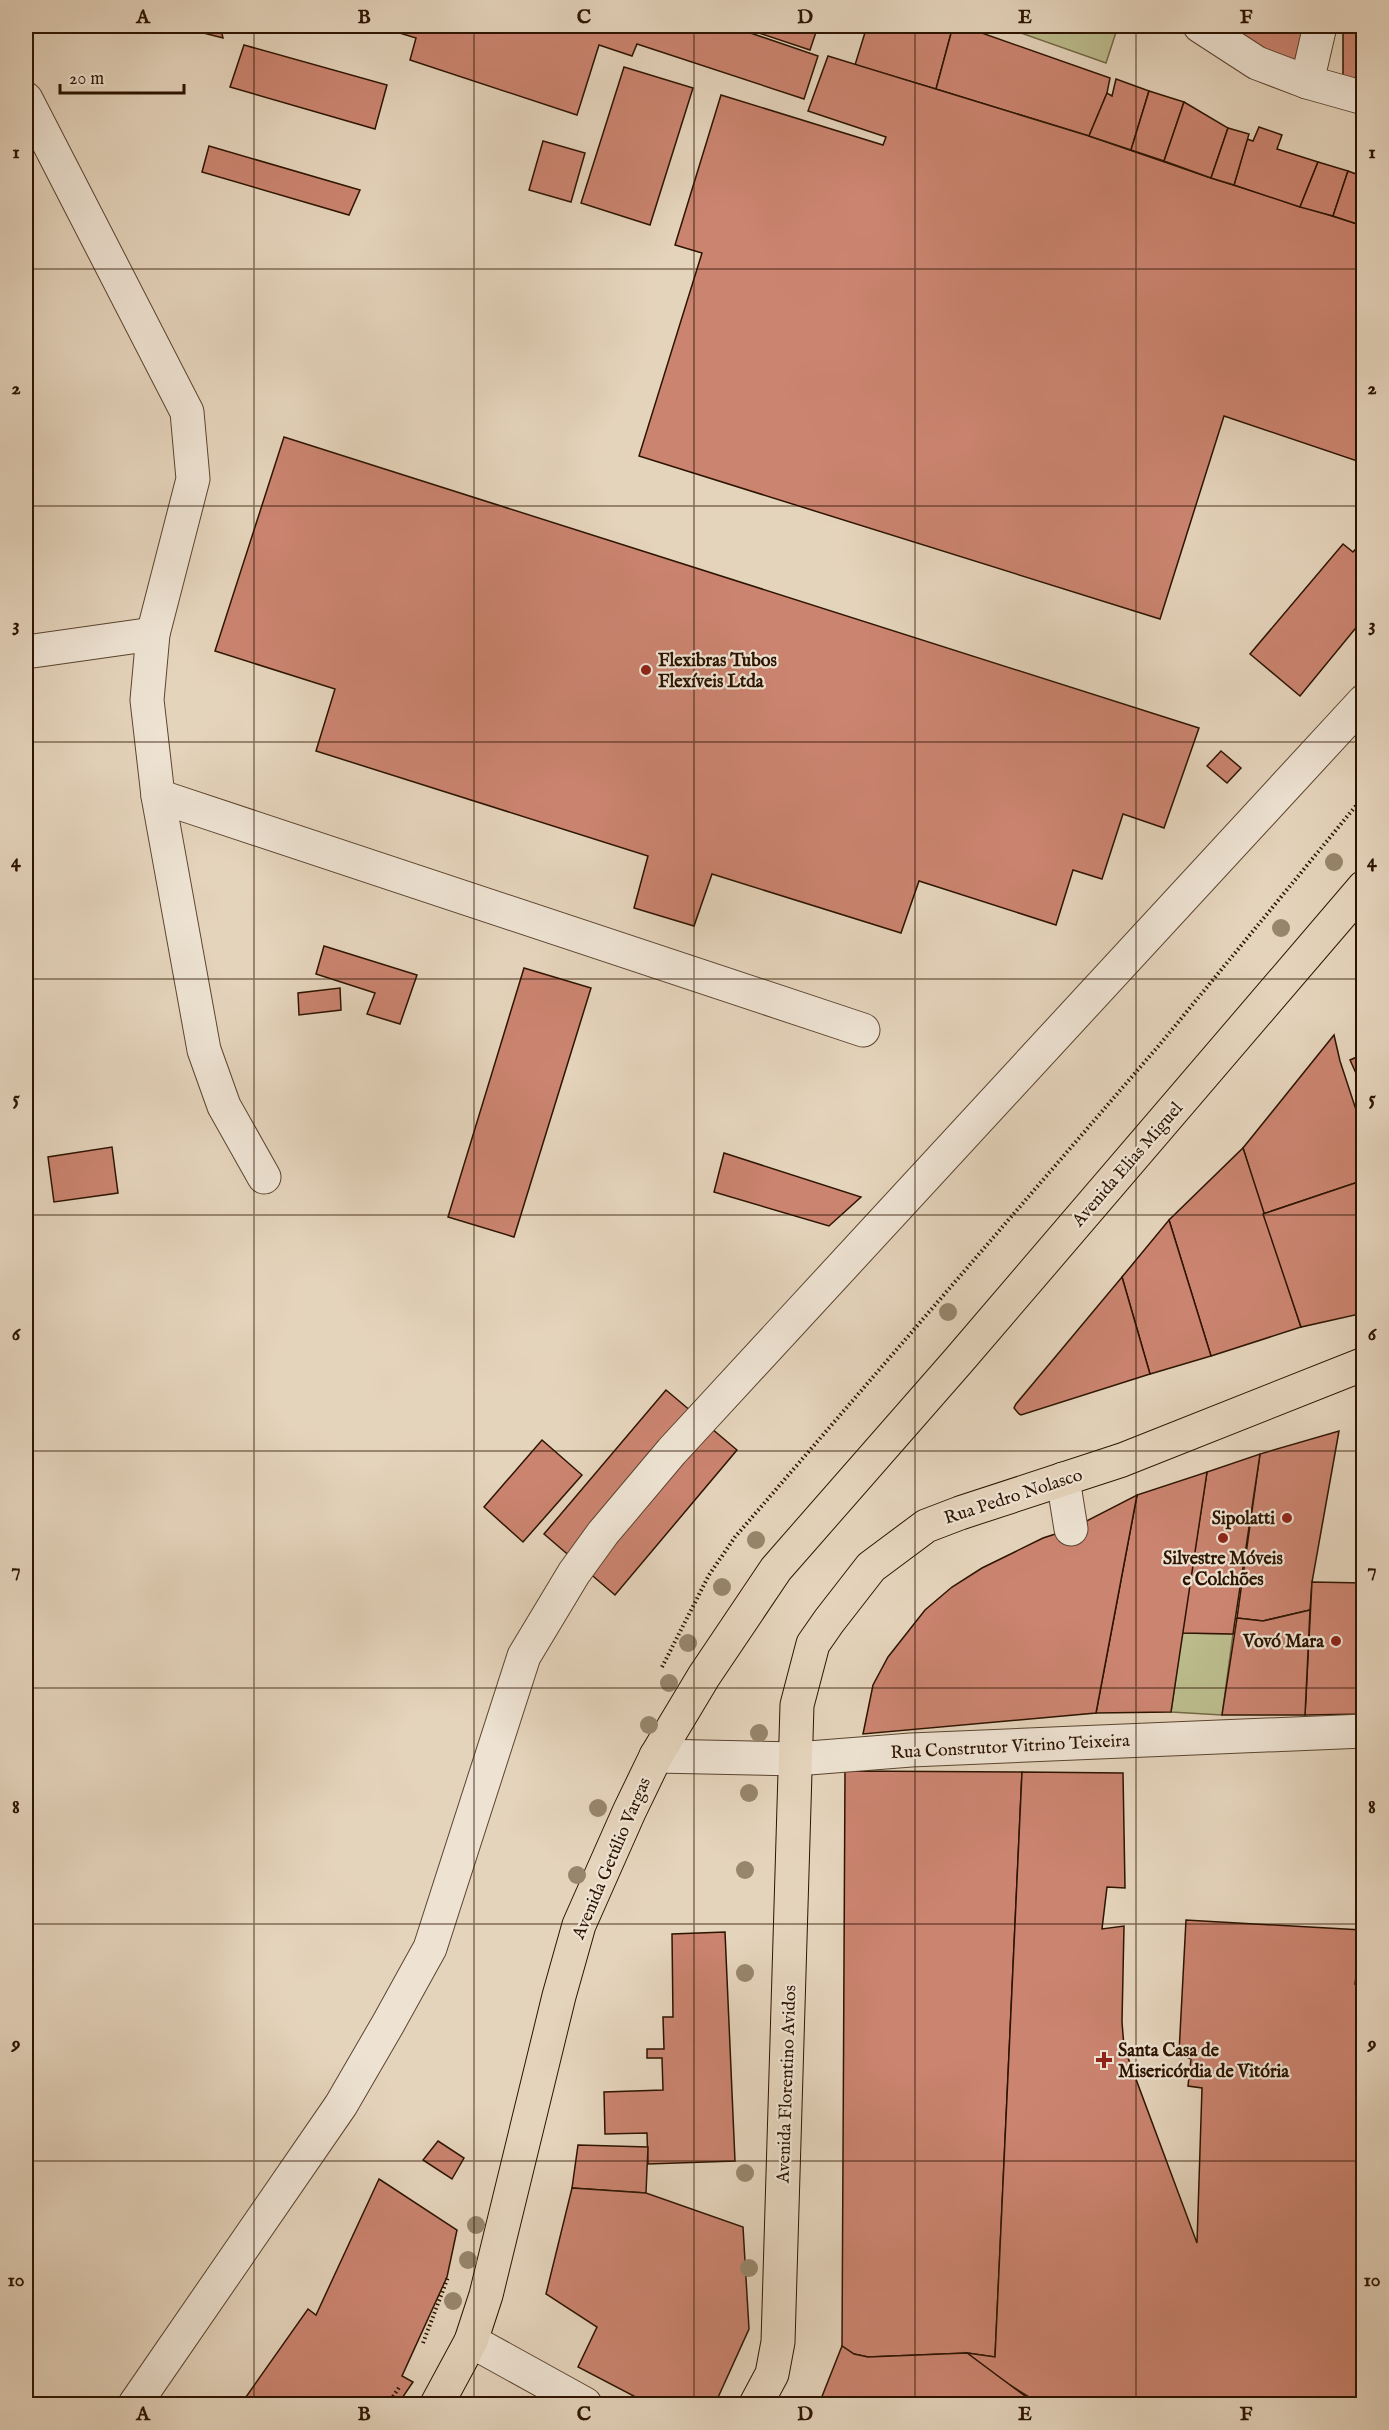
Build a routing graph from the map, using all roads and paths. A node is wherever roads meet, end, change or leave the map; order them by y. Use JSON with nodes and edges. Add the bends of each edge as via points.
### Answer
{"nodes":[{"id":1,"x":1200,"y":26,"type":"edge"},
{"id":2,"x":1320,"y":26,"type":"edge"},
{"id":3,"x":1307,"y":82,"type":"junction"},
{"id":4,"x":1364,"y":98,"type":"edge"},
{"id":5,"x":26,"y":99,"type":"edge"},
{"id":6,"x":153,"y":634,"type":"junction"},
{"id":7,"x":26,"y":652,"type":"edge"},
{"id":8,"x":1364,"y":701,"type":"edge"},
{"id":9,"x":158,"y":796,"type":"junction"},
{"id":10,"x":1364,"y":887,"type":"edge"},
{"id":11,"x":863,"y":1030,"type":"dead end"},
{"id":12,"x":264,"y":1177,"type":"dead end"},
{"id":13,"x":1364,"y":1364,"type":"edge"},
{"id":14,"x":889,"y":1440,"type":"joint"},
{"id":15,"x":1063,"y":1479,"type":"junction"},
{"id":16,"x":1071,"y":1529,"type":"dead end"},
{"id":17,"x":1364,"y":1731,"type":"edge"},
{"id":18,"x":657,"y":1756,"type":"junction"},
{"id":19,"x":796,"y":1759,"type":"junction"},
{"id":20,"x":471,"y":2341,"type":"junction"},
{"id":21,"x":135,"y":2404,"type":"edge"},
{"id":22,"x":437,"y":2404,"type":"edge"},
{"id":23,"x":585,"y":2404,"type":"edge"},
{"id":24,"x":756,"y":2404,"type":"edge"}],
"edges":[{"from":1,"to":3,"type":"street","via":[[1257,63]]},
{"from":2,"to":3,"type":"street"},
{"from":3,"to":4,"type":"street"},
{"from":5,"to":6,"type":"street","via":[[187,412],[193,479]]},
{"from":6,"to":7,"type":"street"},
{"from":6,"to":9,"type":"street","via":[[147,700]]},
{"from":8,"to":21,"type":"street","via":[[672,1450],[574,1573],[524,1656],[430,1948],[341,2105]]},
{"from":9,"to":11,"type":"street"},
{"from":9,"to":12,"type":"street","via":[[204,1050],[224,1106]]},
{"from":10,"to":14,"type":"main road","name":"Avenida Elias Miguel"},
{"from":13,"to":15,"type":"main road","name":"Rua Pedro Nolasco","via":[[1122,1460]]},
{"from":14,"to":18,"type":"main road","name":"Avenida Getúlio Vargas","via":[[776,1569],[745,1612]]},
{"from":15,"to":16,"type":"street"},
{"from":15,"to":19,"type":"main road","name":"Rua Pedro Nolasco","via":[[926,1526],[871,1567],[813,1644],[797,1704]]},
{"from":17,"to":19,"type":"street","name":"Rua Construtor Vitrino Teixeira","via":[[913,1740]]},
{"from":18,"to":19,"type":"street","name":"Rua Construtor Vitrino Teixeira"},
{"from":18,"to":20,"type":"main road","name":"Avenida Getúlio Vargas","via":[[579,1925]]},
{"from":19,"to":24,"type":"main road","name":"Avenida Florentino Avidos","via":[[778,2342],[772,2374]]},
{"from":20,"to":22,"type":"main road","name":"Avenida Getúlio Vargas"},
{"from":20,"to":23,"type":"street"}]}
